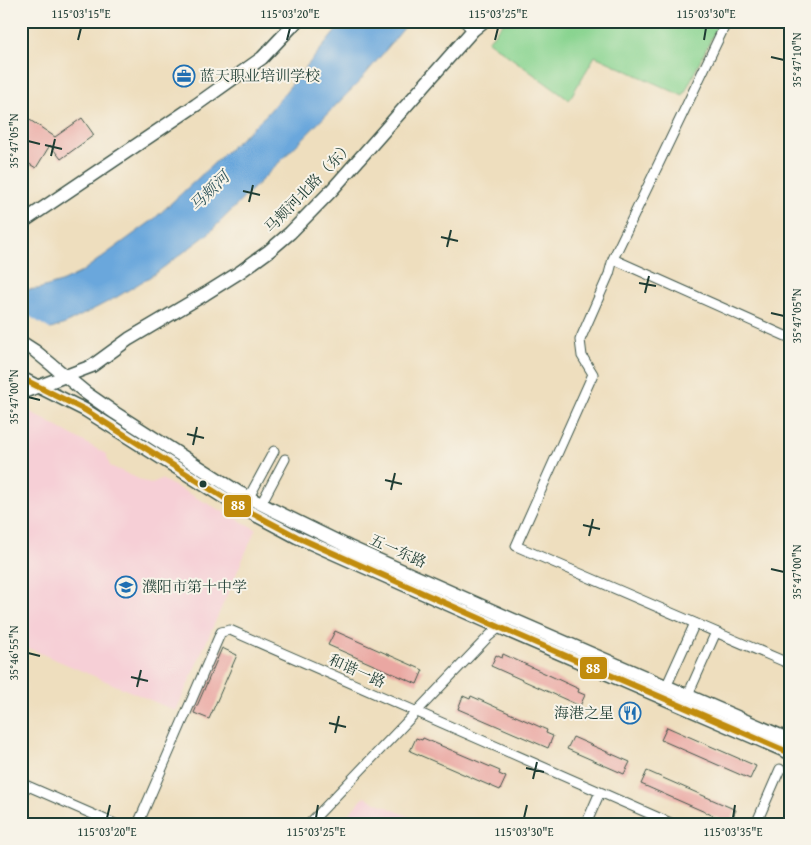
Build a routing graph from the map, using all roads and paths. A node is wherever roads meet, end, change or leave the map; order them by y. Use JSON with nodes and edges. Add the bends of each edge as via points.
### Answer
{"nodes":[{"id":1,"x":297,"y":21,"type":"edge"},
{"id":2,"x":463,"y":21,"type":"edge"},
{"id":3,"x":484,"y":21,"type":"edge"},
{"id":4,"x":727,"y":21,"type":"edge"},
{"id":5,"x":473,"y":30,"type":"junction"},
{"id":6,"x":21,"y":223,"type":"edge"},
{"id":7,"x":614,"y":258,"type":"junction"},
{"id":8,"x":790,"y":338,"type":"edge"},
{"id":9,"x":21,"y":342,"type":"edge"},
{"id":10,"x":66,"y":376,"type":"junction"},
{"id":11,"x":21,"y":378,"type":"edge"},
{"id":12,"x":37,"y":387,"type":"junction"},
{"id":13,"x":21,"y":393,"type":"edge"},
{"id":14,"x":274,"y":451,"type":"dead end"},
{"id":15,"x":285,"y":459,"type":"dead end"},
{"id":16,"x":249,"y":497,"type":"junction"},
{"id":17,"x":261,"y":504,"type":"junction"},
{"id":18,"x":509,"y":618,"type":"junction"},
{"id":19,"x":695,"y":623,"type":"junction"},
{"id":20,"x":499,"y":627,"type":"junction"},
{"id":21,"x":716,"y":632,"type":"junction"},
{"id":22,"x":790,"y":664,"type":"edge"},
{"id":23,"x":666,"y":688,"type":"junction"},
{"id":24,"x":687,"y":697,"type":"junction"},
{"id":25,"x":417,"y":712,"type":"junction"},
{"id":26,"x":790,"y":740,"type":"edge"},
{"id":27,"x":790,"y":753,"type":"edge"},
{"id":28,"x":780,"y":769,"type":"dead end"},
{"id":29,"x":21,"y":783,"type":"edge"},
{"id":30,"x":600,"y":792,"type":"junction"},
{"id":31,"x":115,"y":824,"type":"edge"},
{"id":32,"x":138,"y":824,"type":"edge"},
{"id":33,"x":309,"y":824,"type":"edge"},
{"id":34,"x":586,"y":824,"type":"edge"},
{"id":35,"x":673,"y":824,"type":"edge"},
{"id":36,"x":756,"y":824,"type":"edge"}],
"edges":[{"from":1,"to":6,"type":"street","via":[[262,58]]},
{"from":2,"to":5,"type":"street"},
{"from":3,"to":5,"type":"street","name":"马颊河北路（东）"},
{"from":4,"to":7,"type":"street"},
{"from":5,"to":10,"type":"street","name":"马颊河北路（东）","via":[[290,233],[212,290],[129,339],[92,366]]},
{"from":7,"to":8,"type":"street"},
{"from":7,"to":19,"type":"street","via":[[580,340],[582,356],[593,374],[516,546]]},
{"from":9,"to":10,"type":"street","name":"五一东路","via":[[36,350]]},
{"from":10,"to":12,"type":"street","name":"马颊河北路（东）"},
{"from":10,"to":16,"type":"street","name":"五一东路","via":[[115,413]]},
{"from":11,"to":12,"type":"street","name":"五一东路"},
{"from":12,"to":13,"type":"street","name":"马颊河北路（东）"},
{"from":12,"to":20,"type":"street","name":"五一东路","via":[[84,410],[264,520]]},
{"from":14,"to":16,"type":"street"},
{"from":15,"to":17,"type":"street"},
{"from":16,"to":17,"type":"street","name":"五一东路"},
{"from":17,"to":18,"type":"street","name":"五一东路"},
{"from":18,"to":20,"type":"street"},
{"from":18,"to":23,"type":"street","name":"五一东路"},
{"from":19,"to":21,"type":"street"},
{"from":19,"to":23,"type":"street"},
{"from":20,"to":25,"type":"street"},
{"from":20,"to":27,"type":"street","name":"五一东路"},
{"from":21,"to":22,"type":"street"},
{"from":21,"to":24,"type":"street"},
{"from":23,"to":24,"type":"street","name":"五一东路"},
{"from":24,"to":26,"type":"street","name":"五一东路"},
{"from":25,"to":30,"type":"street","name":"和谐一路"},
{"from":25,"to":32,"type":"street","name":"和谐一路","via":[[230,630],[220,632]]},
{"from":25,"to":33,"type":"street"},
{"from":28,"to":36,"type":"street"},
{"from":29,"to":31,"type":"street"},
{"from":30,"to":34,"type":"street"},
{"from":30,"to":35,"type":"street","name":"和谐一路"}]}
